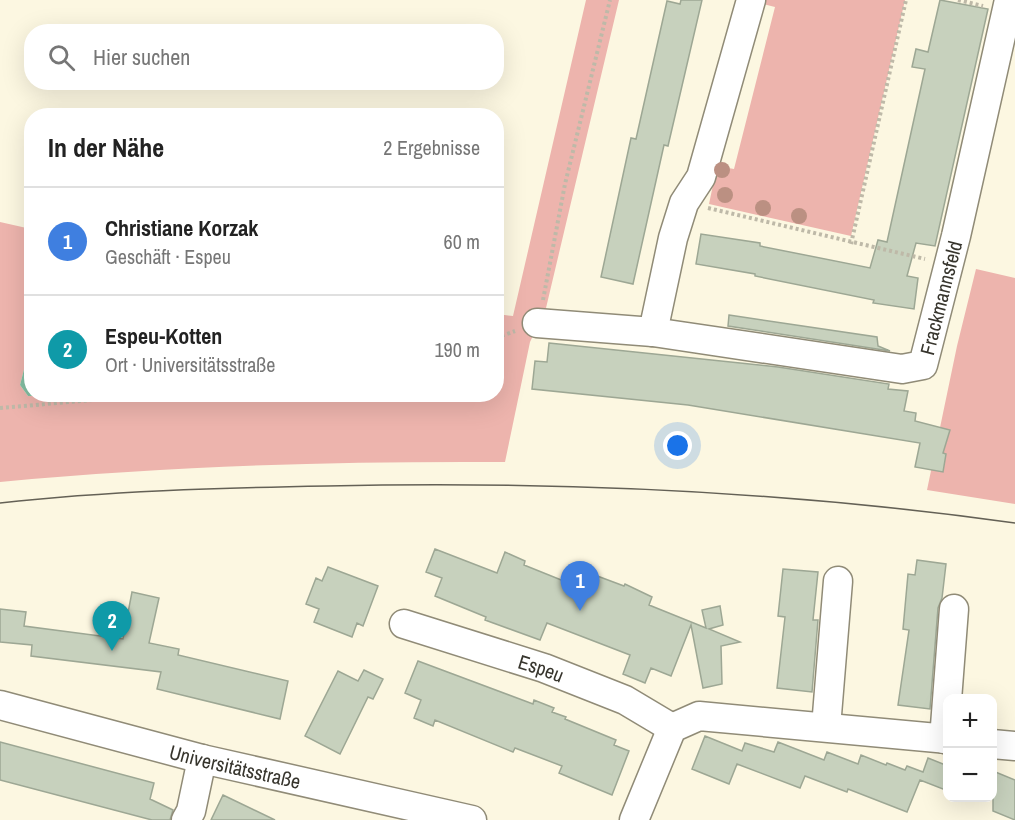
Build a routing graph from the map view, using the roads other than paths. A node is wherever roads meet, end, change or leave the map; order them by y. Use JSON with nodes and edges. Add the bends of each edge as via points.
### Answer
{"nodes":[{"id":1,"x":751,"y":0,"type":"edge"},
{"id":2,"x":1009,"y":0,"type":"edge"},
{"id":3,"x":537,"y":323,"type":"road end"},
{"id":4,"x":653,"y":332,"type":"junction"},
{"id":5,"x":838,"y":581,"type":"dead end"},
{"id":6,"x":954,"y":609,"type":"dead end"},
{"id":7,"x":404,"y":624,"type":"dead end"},
{"id":8,"x":949,"y":694,"type":"edge"},
{"id":9,"x":0,"y":705,"type":"edge"},
{"id":10,"x":826,"y":727,"type":"junction"},
{"id":11,"x":672,"y":728,"type":"junction"},
{"id":12,"x":943,"y":739,"type":"edge"},
{"id":13,"x":997,"y":744,"type":"edge"},
{"id":14,"x":1015,"y":746,"type":"edge"},
{"id":15,"x":202,"y":759,"type":"junction"},
{"id":16,"x":186,"y":820,"type":"edge"},
{"id":17,"x":472,"y":820,"type":"edge"},
{"id":18,"x":634,"y":820,"type":"edge"}],
"edges":[{"from":1,"to":4,"type":"street","via":[[701,177],[684,203],[673,238]]},
{"from":2,"to":4,"type":"street","name":"Frackmannsfeld","via":[[923,365],[902,369]]},
{"from":3,"to":4,"type":"street","name":"Frackmannsfeld"},
{"from":5,"to":10,"type":"street"},
{"from":6,"to":8,"type":"street"},
{"from":7,"to":11,"type":"street","name":"Espeu","via":[[544,668],[625,700]]},
{"from":9,"to":15,"type":"street","name":"Universitätsstraße"},
{"from":10,"to":11,"type":"street","via":[[699,716]]},
{"from":10,"to":12,"type":"street"},
{"from":11,"to":18,"type":"street"},
{"from":13,"to":14,"type":"street"},
{"from":15,"to":16,"type":"street"},
{"from":15,"to":17,"type":"street","name":"Universitätsstraße"}]}
